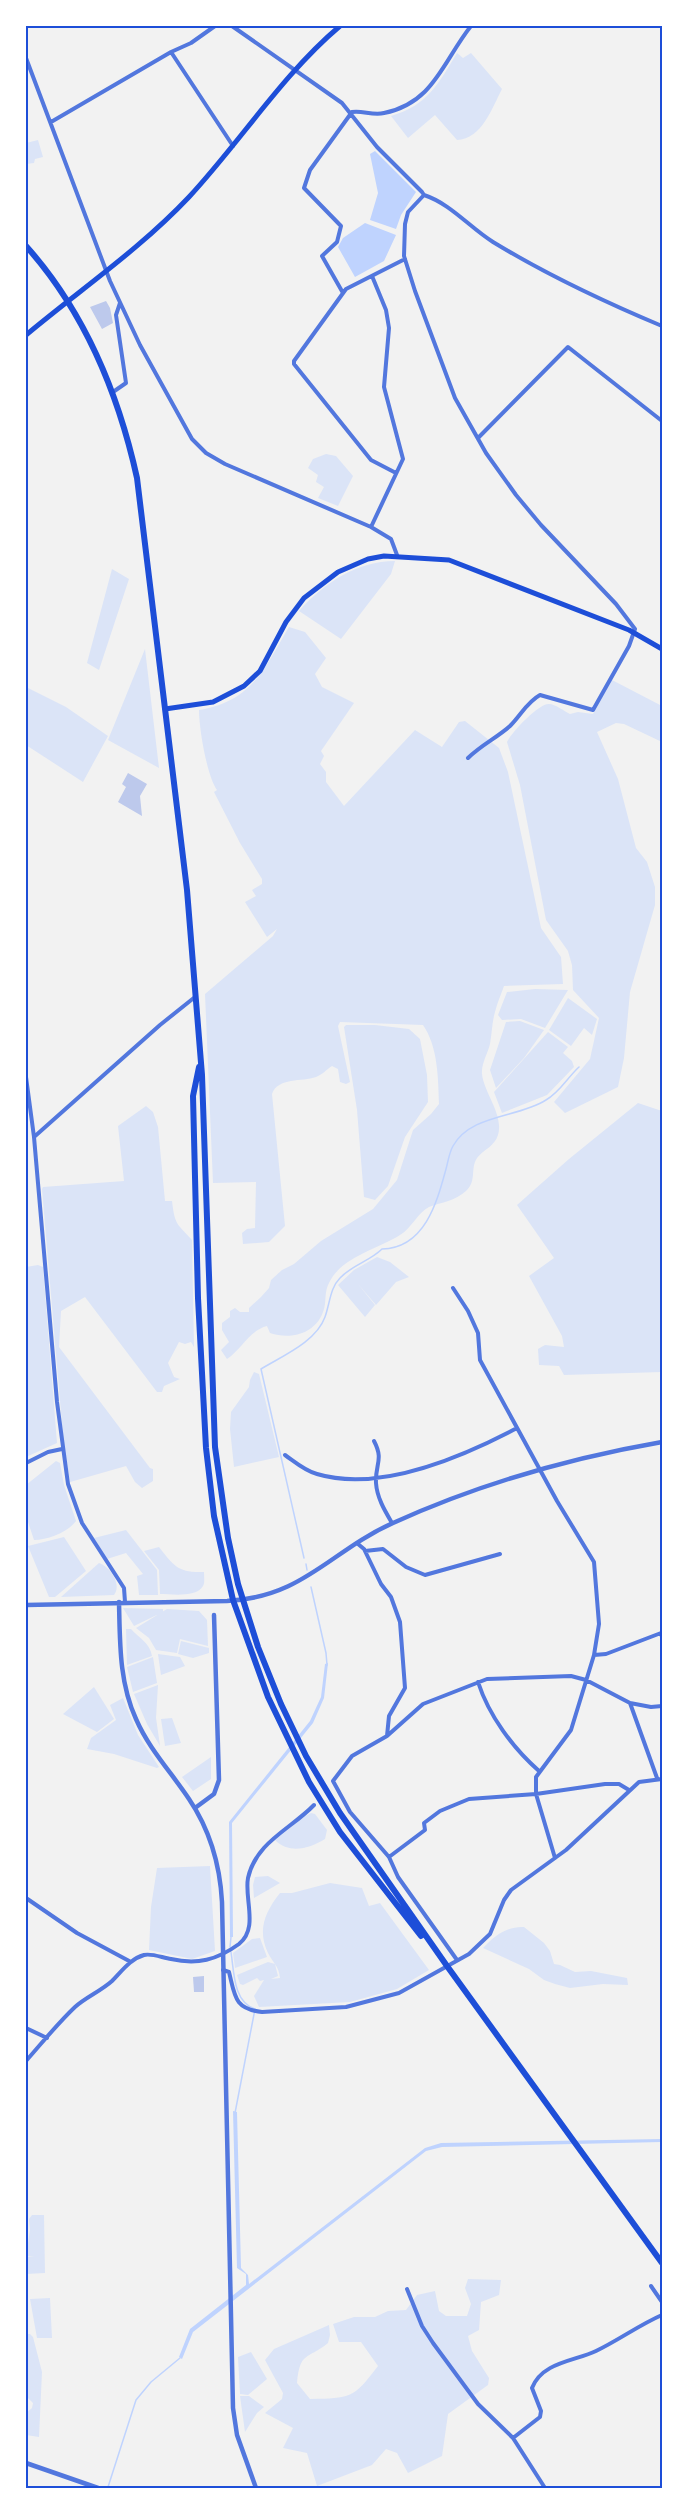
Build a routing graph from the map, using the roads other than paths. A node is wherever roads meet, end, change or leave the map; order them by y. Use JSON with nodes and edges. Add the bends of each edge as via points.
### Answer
{"nodes":[{"id":1,"x":214,"y":26,"type":"edge"},
{"id":2,"x":232,"y":26,"type":"edge"},
{"id":3,"x":340,"y":26,"type":"edge"},
{"id":4,"x":471,"y":26,"type":"edge"},
{"id":5,"x":171,"y":52,"type":"junction"},
{"id":6,"x":26,"y":58,"type":"edge"},
{"id":7,"x":296,"y":69,"type":"junction"},
{"id":8,"x":663,"y":69,"type":"edge"},
{"id":9,"x":663,"y":94,"type":"edge"},
{"id":10,"x":352,"y":112,"type":"junction"},
{"id":11,"x":51,"y":122,"type":"junction"},
{"id":12,"x":233,"y":146,"type":"junction"},
{"id":13,"x":424,"y":195,"type":"junction"},
{"id":14,"x":26,"y":246,"type":"edge"},
{"id":15,"x":405,"y":259,"type":"junction"},
{"id":16,"x":107,"y":271,"type":"junction"},
{"id":17,"x":372,"y":276,"type":"junction"},
{"id":18,"x":343,"y":292,"type":"junction"},
{"id":19,"x":68,"y":301,"type":"junction"},
{"id":20,"x":120,"y":303,"type":"junction"},
{"id":21,"x":663,"y":326,"type":"edge"},
{"id":22,"x":26,"y":335,"type":"edge"},
{"id":23,"x":113,"y":392,"type":"junction"},
{"id":24,"x":663,"y":421,"type":"edge"},
{"id":25,"x":477,"y":438,"type":"junction"},
{"id":26,"x":396,"y":473,"type":"junction"},
{"id":27,"x":371,"y":527,"type":"junction"},
{"id":28,"x":397,"y":555,"type":"junction"},
{"id":29,"x":634,"y":633,"type":"junction"},
{"id":30,"x":662,"y":647,"type":"edge"},
{"id":31,"x":165,"y":709,"type":"junction"},
{"id":32,"x":468,"y":758,"type":"dead end"},
{"id":33,"x":195,"y":997,"type":"junction"},
{"id":34,"x":200,"y":1060,"type":"junction"},
{"id":35,"x":26,"y":1077,"type":"edge"},
{"id":36,"x":34,"y":1137,"type":"junction"},
{"id":37,"x":453,"y":1288,"type":"dead end"},
{"id":38,"x":517,"y":1428,"type":"junction"},
{"id":39,"x":374,"y":1441,"type":"dead end"},
{"id":40,"x":663,"y":1442,"type":"edge"},
{"id":41,"x":62,"y":1449,"type":"junction"},
{"id":42,"x":285,"y":1455,"type":"dead end"},
{"id":43,"x":26,"y":1462,"type":"edge"},
{"id":44,"x":540,"y":1470,"type":"junction"},
{"id":45,"x":376,"y":1477,"type":"junction"},
{"id":46,"x":392,"y":1523,"type":"junction"},
{"id":47,"x":358,"y":1544,"type":"junction"},
{"id":48,"x":365,"y":1551,"type":"junction"},
{"id":49,"x":500,"y":1554,"type":"dead end"},
{"id":50,"x":242,"y":1599,"type":"junction"},
{"id":51,"x":233,"y":1600,"type":"junction"},
{"id":52,"x":122,"y":1602,"type":"junction"},
{"id":53,"x":26,"y":1605,"type":"edge"},
{"id":54,"x":214,"y":1615,"type":"dead end"},
{"id":55,"x":663,"y":1637,"type":"edge"},
{"id":56,"x":594,"y":1655,"type":"junction"},
{"id":57,"x":586,"y":1680,"type":"junction"},
{"id":58,"x":478,"y":1682,"type":"junction"},
{"id":59,"x":630,"y":1703,"type":"junction"},
{"id":60,"x":663,"y":1706,"type":"edge"},
{"id":61,"x":387,"y":1736,"type":"junction"},
{"id":62,"x":539,"y":1771,"type":"junction"},
{"id":63,"x":660,"y":1779,"type":"edge"},
{"id":64,"x":629,"y":1790,"type":"junction"},
{"id":65,"x":536,"y":1794,"type":"junction"},
{"id":66,"x":314,"y":1805,"type":"dead end"},
{"id":67,"x":195,"y":1808,"type":"junction"},
{"id":68,"x":389,"y":1857,"type":"junction"},
{"id":69,"x":555,"y":1858,"type":"junction"},
{"id":70,"x":26,"y":1898,"type":"edge"},
{"id":71,"x":223,"y":1954,"type":"junction"},
{"id":72,"x":438,"y":1954,"type":"junction"},
{"id":73,"x":457,"y":1960,"type":"junction"},
{"id":74,"x":131,"y":1962,"type":"junction"},
{"id":75,"x":447,"y":1966,"type":"junction"},
{"id":76,"x":223,"y":1970,"type":"junction"},
{"id":77,"x":26,"y":2028,"type":"edge"},
{"id":78,"x":47,"y":2038,"type":"junction"},
{"id":79,"x":26,"y":2061,"type":"edge"},
{"id":80,"x":663,"y":2263,"type":"edge"},
{"id":81,"x":651,"y":2286,"type":"dead end"},
{"id":82,"x":407,"y":2289,"type":"dead end"},
{"id":83,"x":663,"y":2302,"type":"edge"},
{"id":84,"x":663,"y":2315,"type":"edge"},
{"id":85,"x":513,"y":2438,"type":"junction"},
{"id":86,"x":26,"y":2463,"type":"edge"},
{"id":87,"x":98,"y":2488,"type":"edge"},
{"id":88,"x":256,"y":2488,"type":"edge"},
{"id":89,"x":545,"y":2488,"type":"edge"}],
"edges":[{"from":1,"to":5,"type":"street"},
{"from":2,"to":7,"type":"street"},
{"from":3,"to":7,"type":"main road"},
{"from":4,"to":10,"type":"street","via":[[418,99],[384,114]]},
{"from":5,"to":11,"type":"street"},
{"from":5,"to":12,"type":"street"},
{"from":6,"to":11,"type":"street"},
{"from":7,"to":10,"type":"street"},
{"from":7,"to":12,"type":"main road"},
{"from":8,"to":9,"type":"street"},
{"from":10,"to":13,"type":"street","via":[[377,147]]},
{"from":10,"to":18,"type":"street","via":[[310,170],[304,185],[306,192],[340,226],[337,242],[322,256]]},
{"from":11,"to":16,"type":"street"},
{"from":12,"to":16,"type":"main road","via":[[176,210]]},
{"from":13,"to":15,"type":"street","via":[[408,212]]},
{"from":13,"to":21,"type":"street","via":[[438,200],[492,241]]},
{"from":14,"to":19,"type":"highway"},
{"from":15,"to":17,"type":"street"},
{"from":15,"to":25,"type":"street","via":[[447,378]]},
{"from":16,"to":19,"type":"main road"},
{"from":16,"to":20,"type":"street"},
{"from":17,"to":18,"type":"street"},
{"from":17,"to":26,"type":"street","via":[[383,299],[389,328],[384,387],[403,459]]},
{"from":18,"to":26,"type":"street","via":[[294,364],[371,460]]},
{"from":19,"to":22,"type":"main road"},
{"from":19,"to":23,"type":"highway"},
{"from":20,"to":23,"type":"street","via":[[116,315],[126,383]]},
{"from":20,"to":27,"type":"street","via":[[153,371],[198,447],[225,464]]},
{"from":23,"to":31,"type":"highway","via":[[137,478]]},
{"from":24,"to":25,"type":"street","via":[[568,347]]},
{"from":25,"to":29,"type":"street","via":[[528,510],[616,604],[632,623]]},
{"from":26,"to":27,"type":"street"},
{"from":27,"to":28,"type":"street","via":[[391,539]]},
{"from":28,"to":29,"type":"main road","via":[[449,560]]},
{"from":28,"to":31,"type":"main road","via":[[368,559],[338,572],[317,587],[296,608],[260,671],[244,686],[213,702]]},
{"from":29,"to":30,"type":"main road"},
{"from":29,"to":32,"type":"street","via":[[593,710],[540,695],[509,727]]},
{"from":31,"to":33,"type":"highway","via":[[187,890]]},
{"from":33,"to":34,"type":"highway"},
{"from":33,"to":36,"type":"street"},
{"from":34,"to":50,"type":"highway","via":[[214,1448]]},
{"from":34,"to":51,"type":"highway","via":[[193,1096],[203,1398],[213,1507]]},
{"from":35,"to":36,"type":"street"},
{"from":36,"to":41,"type":"street"},
{"from":37,"to":38,"type":"street","via":[[478,1333],[480,1360]]},
{"from":38,"to":44,"type":"street"},
{"from":38,"to":45,"type":"street","via":[[462,1455]]},
{"from":39,"to":45,"type":"street","via":[[381,1456]]},
{"from":40,"to":44,"type":"street"},
{"from":41,"to":43,"type":"street"},
{"from":41,"to":52,"type":"street","via":[[79,1515],[92,1542],[121,1581]]},
{"from":42,"to":45,"type":"street","via":[[316,1474],[352,1479]]},
{"from":44,"to":46,"type":"street"},
{"from":44,"to":56,"type":"street","via":[[594,1562],[598,1624]]},
{"from":45,"to":46,"type":"street","via":[[377,1493]]},
{"from":46,"to":47,"type":"street"},
{"from":47,"to":48,"type":"street"},
{"from":47,"to":50,"type":"street","via":[[294,1584]]},
{"from":48,"to":49,"type":"street","via":[[383,1549],[406,1567],[430,1575]]},
{"from":48,"to":61,"type":"street","via":[[397,1607],[400,1622],[405,1689],[389,1716]]},
{"from":50,"to":51,"type":"street"},
{"from":50,"to":72,"type":"highway","via":[[292,1728],[321,1782]]},
{"from":51,"to":52,"type":"street"},
{"from":51,"to":72,"type":"highway","via":[[268,1697],[309,1782],[354,1851]]},
{"from":52,"to":53,"type":"street"},
{"from":52,"to":67,"type":"street","via":[[121,1664],[135,1718]]},
{"from":54,"to":67,"type":"street","via":[[219,1780],[214,1794]]},
{"from":55,"to":56,"type":"street","via":[[661,1633]]},
{"from":56,"to":57,"type":"street"},
{"from":57,"to":58,"type":"street","via":[[531,1676]]},
{"from":57,"to":59,"type":"street"},
{"from":57,"to":62,"type":"street","via":[[571,1730]]},
{"from":58,"to":61,"type":"street","via":[[423,1704]]},
{"from":58,"to":62,"type":"street","via":[[494,1718]]},
{"from":59,"to":60,"type":"street"},
{"from":59,"to":63,"type":"street"},
{"from":61,"to":68,"type":"street","via":[[352,1755],[333,1781],[350,1812]]},
{"from":62,"to":65,"type":"street"},
{"from":63,"to":64,"type":"street","via":[[639,1782]]},
{"from":64,"to":65,"type":"street","via":[[619,1784],[605,1784]]},
{"from":64,"to":69,"type":"street"},
{"from":65,"to":68,"type":"street","via":[[469,1799],[449,1807],[427,1820],[420,1835]]},
{"from":65,"to":69,"type":"street"},
{"from":66,"to":71,"type":"street","via":[[279,1832],[259,1854],[248,1878],[247,1933]]},
{"from":67,"to":71,"type":"street","via":[[211,1841],[218,1870]]},
{"from":68,"to":73,"type":"street","via":[[398,1877]]},
{"from":69,"to":73,"type":"street","via":[[511,1890],[490,1934]]},
{"from":70,"to":74,"type":"street","via":[[77,1933]]},
{"from":71,"to":74,"type":"street","via":[[190,1964],[153,1955]]},
{"from":71,"to":76,"type":"street"},
{"from":72,"to":75,"type":"highway"},
{"from":73,"to":75,"type":"street"},
{"from":74,"to":78,"type":"street","via":[[110,1983],[76,2006]]},
{"from":75,"to":76,"type":"street","via":[[399,1994],[357,2005],[262,2012],[241,2006],[229,1972]]},
{"from":75,"to":80,"type":"highway"},
{"from":76,"to":88,"type":"street","via":[[233,2408],[237,2435]]},
{"from":77,"to":78,"type":"street"},
{"from":78,"to":79,"type":"street"},
{"from":81,"to":83,"type":"street"},
{"from":82,"to":85,"type":"street","via":[[433,2343],[478,2403]]},
{"from":84,"to":85,"type":"street","via":[[594,2352],[558,2363],[535,2381],[532,2388],[542,2412]]},
{"from":85,"to":89,"type":"street"},
{"from":86,"to":87,"type":"street"}]}
